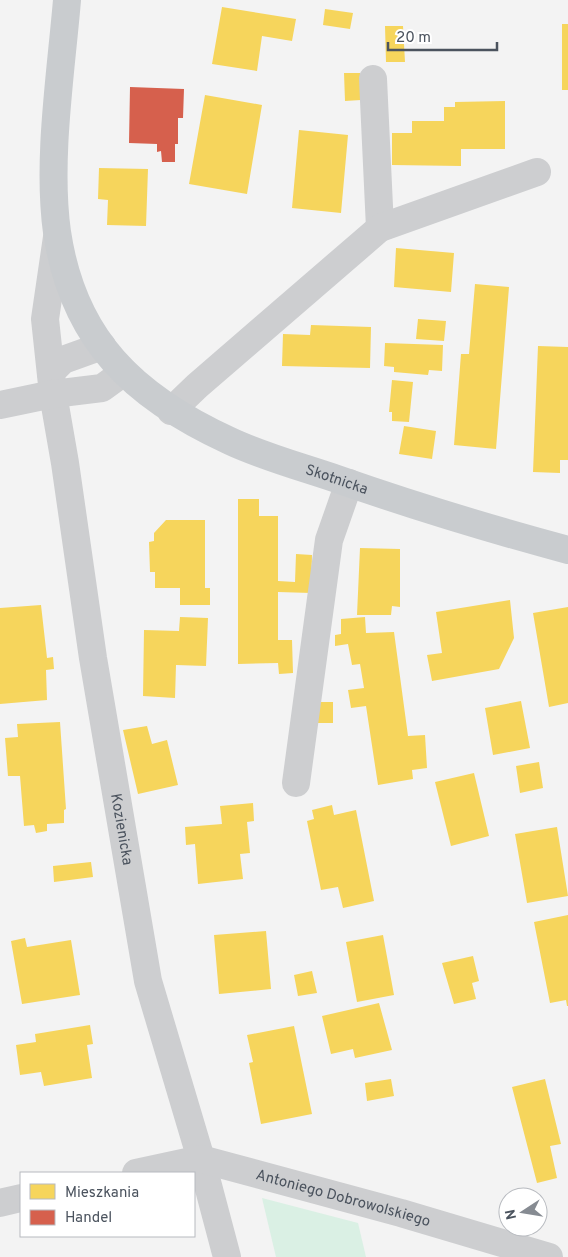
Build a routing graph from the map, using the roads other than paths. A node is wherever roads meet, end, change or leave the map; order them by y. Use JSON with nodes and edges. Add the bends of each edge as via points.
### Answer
{"nodes":[{"id":1,"x":67,"y":0,"type":"edge"},
{"id":2,"x":373,"y":80,"type":"dead end"},
{"id":3,"x":537,"y":172,"type":"dead end"},
{"id":4,"x":380,"y":228,"type":"junction"},
{"id":5,"x":57,"y":233,"type":"junction"},
{"id":6,"x":102,"y":346,"type":"junction"},
{"id":7,"x":124,"y":372,"type":"junction"},
{"id":8,"x":52,"y":383,"type":"junction"},
{"id":9,"x":0,"y":405,"type":"edge"},
{"id":10,"x":172,"y":411,"type":"junction"},
{"id":11,"x":349,"y":483,"type":"junction"},
{"id":12,"x":568,"y":550,"type":"edge"},
{"id":13,"x":296,"y":783,"type":"dead end"},
{"id":14,"x":201,"y":1159,"type":"junction"},
{"id":15,"x":141,"y":1172,"type":"edge"},
{"id":16,"x":20,"y":1198,"type":"edge"},
{"id":17,"x":0,"y":1202,"type":"edge"},
{"id":18,"x":226,"y":1257,"type":"edge"},
{"id":19,"x":549,"y":1257,"type":"edge"}],
"edges":[{"from":1,"to":5,"type":"main road","name":"Skotnicka","via":[[55,152]]},
{"from":2,"to":4,"type":"street"},
{"from":3,"to":4,"type":"street"},
{"from":4,"to":10,"type":"street"},
{"from":5,"to":6,"type":"main road","name":"Skotnicka","via":[[68,280],[84,322]]},
{"from":5,"to":8,"type":"street","via":[[45,319]]},
{"from":6,"to":7,"type":"main road","name":"Skotnicka"},
{"from":6,"to":8,"type":"street","via":[[63,360]]},
{"from":7,"to":8,"type":"street","via":[[102,388]]},
{"from":7,"to":10,"type":"main road","name":"Skotnicka"},
{"from":8,"to":9,"type":"street"},
{"from":8,"to":14,"type":"street","name":"Kozienicka","via":[[93,658],[148,981]]},
{"from":10,"to":11,"type":"main road","name":"Skotnicka","via":[[231,442]]},
{"from":11,"to":12,"type":"main road","name":"Skotnicka","via":[[480,526]]},
{"from":11,"to":13,"type":"street","via":[[329,540]]},
{"from":14,"to":15,"type":"street","name":"Antoniego Dobrowolskiego"},
{"from":14,"to":18,"type":"street","name":"Kozienicka"},
{"from":14,"to":19,"type":"street","name":"Antoniego Dobrowolskiego","via":[[401,1212]]},
{"from":16,"to":17,"type":"street"}]}
